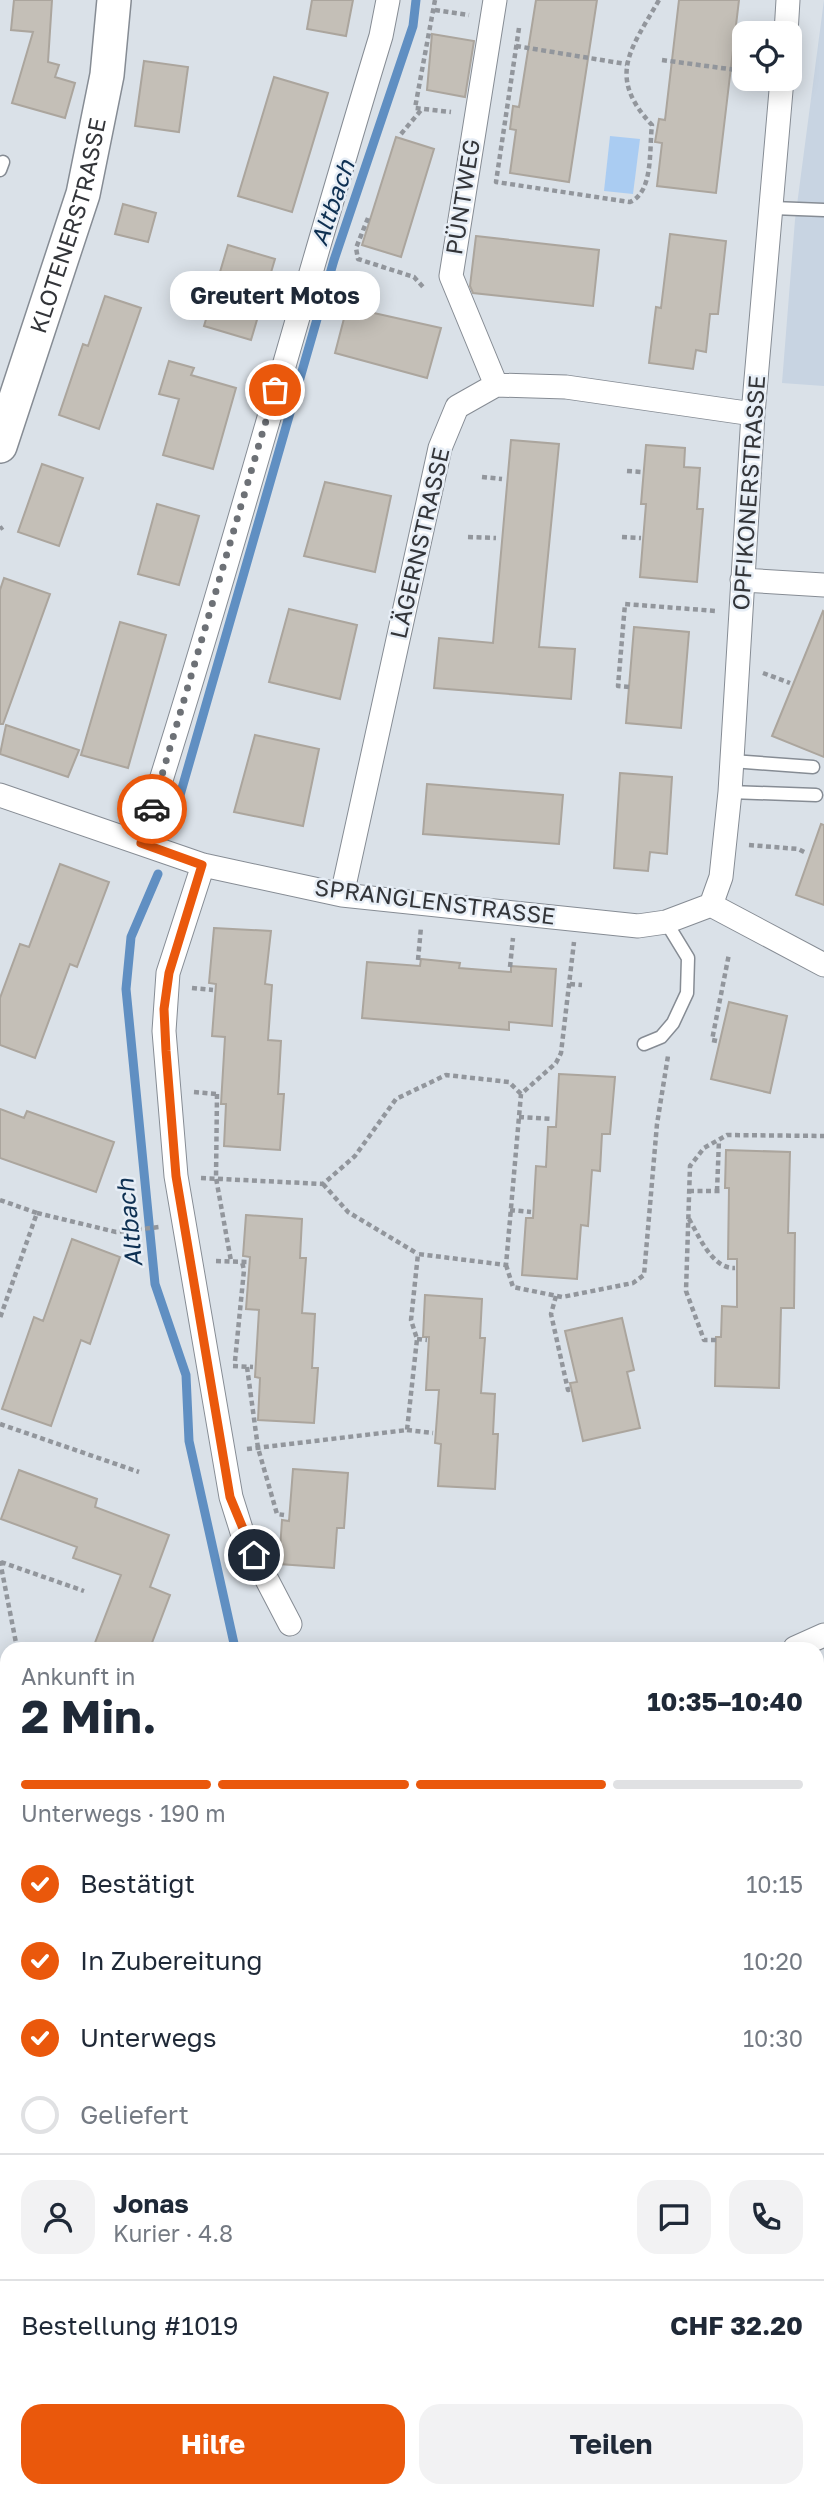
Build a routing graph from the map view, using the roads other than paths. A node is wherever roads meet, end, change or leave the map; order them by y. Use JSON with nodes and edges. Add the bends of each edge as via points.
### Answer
{"nodes":[{"id":1,"x":114,"y":0,"type":"edge"},
{"id":2,"x":388,"y":0,"type":"edge"},
{"id":3,"x":788,"y":0,"type":"edge"},
{"id":4,"x":493,"y":9,"type":"edge"},
{"id":5,"x":787,"y":21,"type":"edge"},
{"id":6,"x":781,"y":91,"type":"edge"},
{"id":7,"x":773,"y":208,"type":"junction"},
{"id":8,"x":824,"y":210,"type":"edge"},
{"id":9,"x":496,"y":385,"type":"junction"},
{"id":10,"x":754,"y":414,"type":"junction"},
{"id":11,"x":0,"y":446,"type":"edge"},
{"id":12,"x":742,"y":580,"type":"junction"},
{"id":13,"x":824,"y":584,"type":"edge"},
{"id":14,"x":732,"y":761,"type":"junction"},
{"id":15,"x":813,"y":767,"type":"dead end"},
{"id":16,"x":730,"y":792,"type":"junction"},
{"id":17,"x":0,"y":795,"type":"edge"},
{"id":18,"x":816,"y":795,"type":"dead end"},
{"id":19,"x":141,"y":843,"type":"junction"},
{"id":20,"x":202,"y":865,"type":"junction"},
{"id":21,"x":342,"y":895,"type":"junction"},
{"id":22,"x":711,"y":905,"type":"junction"},
{"id":23,"x":666,"y":922,"type":"junction"},
{"id":24,"x":824,"y":965,"type":"edge"},
{"id":25,"x":644,"y":1044,"type":"dead end"},
{"id":26,"x":290,"y":1624,"type":"dead end"}],
"edges":[{"from":1,"to":11,"type":"main road","name":"KLOTENERSTRASSE","via":[[107,75],[83,194]]},
{"from":2,"to":19,"type":"street","via":[[382,36]]},
{"from":3,"to":5,"type":"street"},
{"from":4,"to":9,"type":"street","name":"PÜNTWEG","via":[[451,276]]},
{"from":6,"to":7,"type":"street","name":"OPFIKONERSTRASSE"},
{"from":7,"to":8,"type":"lane"},
{"from":7,"to":10,"type":"street","name":"OPFIKONERSTRASSE"},
{"from":9,"to":10,"type":"street","via":[[566,387]]},
{"from":9,"to":21,"type":"street","name":"LÄGERNSTRASSE","via":[[457,407],[440,448]]},
{"from":10,"to":12,"type":"street","name":"OPFIKONERSTRASSE"},
{"from":12,"to":13,"type":"street"},
{"from":12,"to":14,"type":"street","name":"OPFIKONERSTRASSE"},
{"from":14,"to":15,"type":"lane"},
{"from":14,"to":16,"type":"street","name":"OPFIKONERSTRASSE"},
{"from":16,"to":18,"type":"lane"},
{"from":16,"to":22,"type":"street","name":"OPFIKONERSTRASSE","via":[[721,877]]},
{"from":17,"to":19,"type":"street","name":"SPRANGLENSTRASSE"},
{"from":19,"to":20,"type":"street","name":"SPRANGLENSTRASSE"},
{"from":20,"to":21,"type":"street","name":"SPRANGLENSTRASSE"},
{"from":20,"to":26,"type":"street","via":[[166,990],[164,1031],[176,1176],[230,1497],[242,1532]]},
{"from":21,"to":23,"type":"street","name":"SPRANGLENSTRASSE","via":[[638,926]]},
{"from":22,"to":23,"type":"street","name":"SPRANGLENSTRASSE"},
{"from":22,"to":24,"type":"street"},
{"from":23,"to":25,"type":"lane","via":[[688,958],[687,993],[673,1023],[661,1037]]}]}
